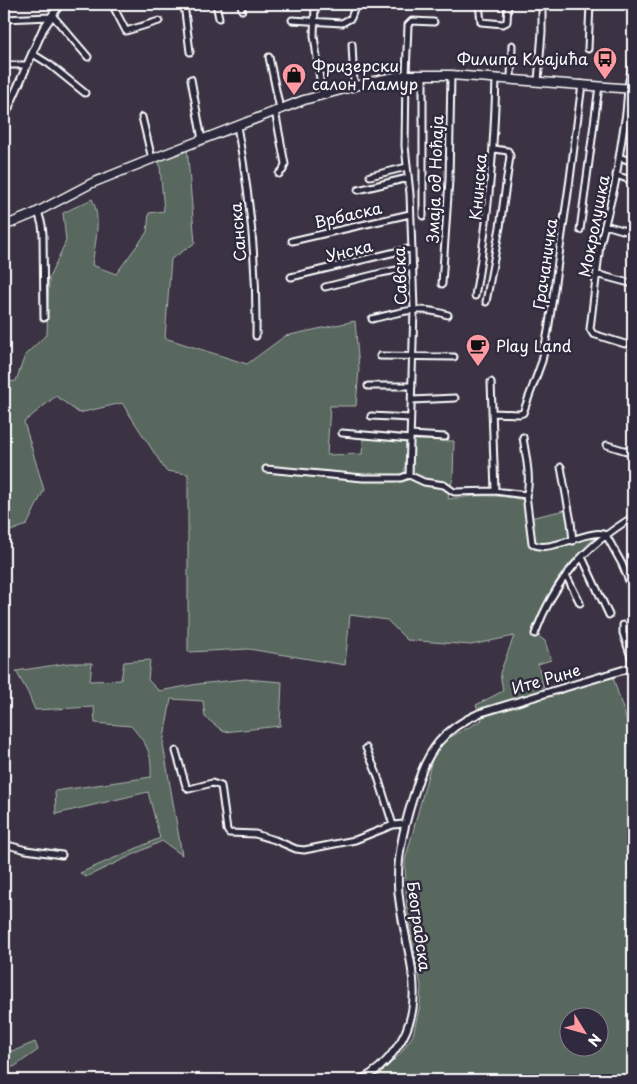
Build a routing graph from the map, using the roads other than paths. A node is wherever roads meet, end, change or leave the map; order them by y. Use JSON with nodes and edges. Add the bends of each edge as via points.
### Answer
{"nodes":[{"id":1,"x":60,"y":4,"type":"edge"},
{"id":2,"x":112,"y":4,"type":"edge"},
{"id":3,"x":184,"y":4,"type":"edge"},
{"id":4,"x":216,"y":4,"type":"edge"},
{"id":5,"x":241,"y":4,"type":"edge"},
{"id":6,"x":315,"y":4,"type":"edge"},
{"id":7,"x":356,"y":4,"type":"edge"},
{"id":8,"x":479,"y":4,"type":"edge"},
{"id":9,"x":508,"y":4,"type":"edge"},
{"id":10,"x":542,"y":4,"type":"edge"},
{"id":11,"x":590,"y":4,"type":"edge"},
{"id":12,"x":242,"y":10,"type":"dead end"},
{"id":13,"x":51,"y":16,"type":"junction"},
{"id":14,"x":219,"y":18,"type":"dead end"},
{"id":15,"x":4,"y":19,"type":"edge"},
{"id":16,"x":292,"y":20,"type":"dead end"},
{"id":17,"x":159,"y":21,"type":"dead end"},
{"id":18,"x":315,"y":22,"type":"junction"},
{"id":19,"x":434,"y":22,"type":"dead end"},
{"id":20,"x":352,"y":44,"type":"dead end"},
{"id":21,"x":512,"y":45,"type":"dead end"},
{"id":22,"x":588,"y":49,"type":"dead end"},
{"id":23,"x":190,"y":52,"type":"dead end"},
{"id":24,"x":32,"y":54,"type":"junction"},
{"id":25,"x":88,"y":57,"type":"dead end"},
{"id":26,"x":269,"y":57,"type":"dead end"},
{"id":27,"x":633,"y":62,"type":"edge"},
{"id":28,"x":4,"y":65,"type":"edge"},
{"id":29,"x":27,"y":66,"type":"junction"},
{"id":30,"x":406,"y":75,"type":"junction"},
{"id":31,"x":423,"y":75,"type":"junction"},
{"id":32,"x":451,"y":75,"type":"junction"},
{"id":33,"x":191,"y":79,"type":"dead end"},
{"id":34,"x":496,"y":79,"type":"junction"},
{"id":35,"x":511,"y":79,"type":"junction"},
{"id":36,"x":538,"y":81,"type":"junction"},
{"id":37,"x":582,"y":84,"type":"junction"},
{"id":38,"x":354,"y":85,"type":"junction"},
{"id":39,"x":599,"y":86,"type":"junction"},
{"id":40,"x":631,"y":89,"type":"edge"},
{"id":41,"x":85,"y":92,"type":"dead end"},
{"id":42,"x":322,"y":94,"type":"junction"},
{"id":43,"x":278,"y":110,"type":"junction"},
{"id":44,"x":142,"y":117,"type":"dead end"},
{"id":45,"x":4,"y":118,"type":"edge"},
{"id":46,"x":237,"y":126,"type":"junction"},
{"id":47,"x":202,"y":140,"type":"junction"},
{"id":48,"x":494,"y":149,"type":"junction"},
{"id":49,"x":619,"y":157,"type":"junction"},
{"id":50,"x":152,"y":159,"type":"junction"},
{"id":51,"x":633,"y":162,"type":"edge"},
{"id":52,"x":407,"y":167,"type":"junction"},
{"id":53,"x":279,"y":174,"type":"dead end"},
{"id":54,"x":616,"y":175,"type":"junction"},
{"id":55,"x":370,"y":176,"type":"dead end"},
{"id":56,"x":408,"y":178,"type":"junction"},
{"id":57,"x":633,"y":181,"type":"edge"},
{"id":58,"x":358,"y":190,"type":"dead end"},
{"id":59,"x":38,"y":211,"type":"junction"},
{"id":60,"x":410,"y":214,"type":"junction"},
{"id":61,"x":423,"y":216,"type":"dead end"},
{"id":62,"x":605,"y":225,"type":"junction"},
{"id":63,"x":4,"y":226,"type":"edge"},
{"id":64,"x":580,"y":230,"type":"dead end"},
{"id":65,"x":633,"y":233,"type":"edge"},
{"id":66,"x":292,"y":241,"type":"dead end"},
{"id":67,"x":412,"y":248,"type":"junction"},
{"id":68,"x":413,"y":268,"type":"junction"},
{"id":69,"x":596,"y":274,"type":"junction"},
{"id":70,"x":291,"y":277,"type":"dead end"},
{"id":71,"x":442,"y":284,"type":"dead end"},
{"id":72,"x":633,"y":284,"type":"edge"},
{"id":73,"x":326,"y":287,"type":"dead end"},
{"id":74,"x":475,"y":296,"type":"dead end"},
{"id":75,"x":486,"y":302,"type":"dead end"},
{"id":76,"x":414,"y":309,"type":"junction"},
{"id":77,"x":448,"y":315,"type":"dead end"},
{"id":78,"x":44,"y":318,"type":"dead end"},
{"id":79,"x":372,"y":320,"type":"dead end"},
{"id":80,"x":256,"y":336,"type":"dead end"},
{"id":81,"x":625,"y":344,"type":"dead end"},
{"id":82,"x":380,"y":356,"type":"dead end"},
{"id":83,"x":412,"y":357,"type":"junction"},
{"id":84,"x":454,"y":357,"type":"dead end"},
{"id":85,"x":491,"y":382,"type":"dead end"},
{"id":86,"x":368,"y":386,"type":"dead end"},
{"id":87,"x":412,"y":386,"type":"junction"},
{"id":88,"x":455,"y":398,"type":"dead end"},
{"id":89,"x":412,"y":400,"type":"junction"},
{"id":90,"x":492,"y":413,"type":"junction"},
{"id":91,"x":371,"y":416,"type":"dead end"},
{"id":92,"x":410,"y":418,"type":"junction"},
{"id":93,"x":342,"y":433,"type":"dead end"},
{"id":94,"x":410,"y":437,"type":"junction"},
{"id":95,"x":444,"y":437,"type":"dead end"},
{"id":96,"x":523,"y":437,"type":"dead end"},
{"id":97,"x":607,"y":445,"type":"dead end"},
{"id":98,"x":633,"y":454,"type":"edge"},
{"id":99,"x":561,"y":467,"type":"dead end"},
{"id":100,"x":266,"y":469,"type":"dead end"},
{"id":101,"x":409,"y":475,"type":"junction"},
{"id":102,"x":495,"y":491,"type":"junction"},
{"id":103,"x":526,"y":495,"type":"junction"},
{"id":104,"x":633,"y":516,"type":"edge"},
{"id":105,"x":606,"y":535,"type":"junction"},
{"id":106,"x":573,"y":540,"type":"junction"},
{"id":107,"x":582,"y":556,"type":"junction"},
{"id":108,"x":566,"y":575,"type":"junction"},
{"id":109,"x":633,"y":591,"type":"edge"},
{"id":110,"x":580,"y":603,"type":"dead end"},
{"id":111,"x":609,"y":615,"type":"dead end"},
{"id":112,"x":623,"y":625,"type":"dead end"},
{"id":113,"x":535,"y":634,"type":"dead end"},
{"id":114,"x":633,"y":663,"type":"edge"},
{"id":115,"x":633,"y":667,"type":"edge"},
{"id":116,"x":468,"y":718,"type":"joint"},
{"id":117,"x":366,"y":748,"type":"dead end"},
{"id":118,"x":176,"y":751,"type":"dead end"},
{"id":119,"x":404,"y":824,"type":"junction"},
{"id":120,"x":393,"y":825,"type":"junction"},
{"id":121,"x":4,"y":844,"type":"edge"},
{"id":122,"x":62,"y":855,"type":"dead end"},
{"id":123,"x":362,"y":1080,"type":"edge"}],
"edges":[{"from":1,"to":13,"type":"street"},
{"from":2,"to":17,"type":"street","via":[[126,31]]},
{"from":3,"to":23,"type":"street"},
{"from":4,"to":14,"type":"street"},
{"from":5,"to":12,"type":"street"},
{"from":6,"to":18,"type":"street"},
{"from":7,"to":18,"type":"street","via":[[354,12],[342,23]]},
{"from":8,"to":9,"type":"street","via":[[481,22],[503,24],[509,19]]},
{"from":10,"to":36,"type":"street"},
{"from":11,"to":22,"type":"street"},
{"from":13,"to":15,"type":"street"},
{"from":13,"to":24,"type":"street"},
{"from":13,"to":25,"type":"street"},
{"from":16,"to":18,"type":"street"},
{"from":18,"to":42,"type":"street"},
{"from":19,"to":30,"type":"street","name":"Савска","via":[[412,21],[408,24]]},
{"from":20,"to":38,"type":"street"},
{"from":21,"to":35,"type":"street"},
{"from":24,"to":29,"type":"street"},
{"from":24,"to":41,"type":"street"},
{"from":26,"to":43,"type":"street"},
{"from":27,"to":40,"type":"street"},
{"from":28,"to":29,"type":"street"},
{"from":29,"to":45,"type":"street"},
{"from":30,"to":31,"type":"main road"},
{"from":30,"to":38,"type":"main road"},
{"from":30,"to":52,"type":"street","name":"Савска"},
{"from":31,"to":32,"type":"main road"},
{"from":31,"to":61,"type":"street"},
{"from":32,"to":34,"type":"main road"},
{"from":32,"to":71,"type":"street","name":"Змаја од Ноћаја","via":[[449,180]]},
{"from":33,"to":47,"type":"street"},
{"from":34,"to":35,"type":"main road"},
{"from":34,"to":48,"type":"street","name":"Книнска"},
{"from":35,"to":36,"type":"main road"},
{"from":36,"to":37,"type":"main road"},
{"from":37,"to":39,"type":"main road"},
{"from":37,"to":90,"type":"street","name":"Грачаничка","via":[[558,270],[542,362],[523,413]]},
{"from":38,"to":42,"type":"main road"},
{"from":39,"to":40,"type":"main road"},
{"from":39,"to":64,"type":"street"},
{"from":40,"to":49,"type":"street","name":"Мокролушка"},
{"from":42,"to":43,"type":"main road"},
{"from":43,"to":46,"type":"main road"},
{"from":43,"to":53,"type":"street","via":[[285,164]]},
{"from":44,"to":50,"type":"street"},
{"from":46,"to":47,"type":"main road"},
{"from":46,"to":80,"type":"street","name":"Санска","via":[[252,230]]},
{"from":47,"to":50,"type":"main road"},
{"from":48,"to":74,"type":"street","name":"Книнска"},
{"from":48,"to":75,"type":"street","via":[[507,151],[510,156]]},
{"from":49,"to":51,"type":"street"},
{"from":49,"to":54,"type":"street","name":"Мокролушка"},
{"from":50,"to":59,"type":"main road","via":[[92,183]]},
{"from":52,"to":55,"type":"street"},
{"from":52,"to":56,"type":"street","name":"Савска"},
{"from":54,"to":57,"type":"street"},
{"from":54,"to":62,"type":"street","name":"Мокролушка"},
{"from":56,"to":58,"type":"street"},
{"from":56,"to":60,"type":"street","name":"Савска"},
{"from":59,"to":63,"type":"main road"},
{"from":59,"to":78,"type":"street","via":[[43,234]]},
{"from":60,"to":66,"type":"street","name":"Врбаска"},
{"from":60,"to":67,"type":"street","name":"Савска"},
{"from":62,"to":65,"type":"street"},
{"from":62,"to":69,"type":"street","name":"Мокролушка"},
{"from":67,"to":68,"type":"street","name":"Савска"},
{"from":67,"to":70,"type":"street","name":"Унска"},
{"from":68,"to":73,"type":"street"},
{"from":68,"to":76,"type":"street","name":"Савска"},
{"from":69,"to":72,"type":"street"},
{"from":69,"to":81,"type":"street","name":"Мокролушка","via":[[591,332]]},
{"from":76,"to":77,"type":"street"},
{"from":76,"to":79,"type":"street"},
{"from":76,"to":83,"type":"street","name":"Савска"},
{"from":82,"to":83,"type":"street"},
{"from":83,"to":84,"type":"street"},
{"from":83,"to":87,"type":"street","name":"Савска"},
{"from":85,"to":90,"type":"street"},
{"from":86,"to":87,"type":"street"},
{"from":87,"to":89,"type":"street","name":"Савска"},
{"from":88,"to":89,"type":"street"},
{"from":89,"to":92,"type":"street","name":"Савска"},
{"from":90,"to":102,"type":"street"},
{"from":91,"to":92,"type":"street"},
{"from":92,"to":94,"type":"street","name":"Савска"},
{"from":93,"to":94,"type":"street"},
{"from":94,"to":95,"type":"street"},
{"from":94,"to":101,"type":"street","name":"Савска"},
{"from":96,"to":103,"type":"street","via":[[528,472]]},
{"from":97,"to":98,"type":"street"},
{"from":99,"to":106,"type":"street"},
{"from":100,"to":101,"type":"street","via":[[363,478]]},
{"from":101,"to":102,"type":"street","via":[[424,482],[444,485],[454,492]]},
{"from":102,"to":103,"type":"street"},
{"from":103,"to":106,"type":"street","via":[[533,544],[540,546]]},
{"from":104,"to":105,"type":"street"},
{"from":105,"to":106,"type":"street","via":[[592,534]]},
{"from":105,"to":107,"type":"street"},
{"from":105,"to":109,"type":"street"},
{"from":107,"to":108,"type":"street"},
{"from":107,"to":111,"type":"street"},
{"from":108,"to":110,"type":"street"},
{"from":108,"to":113,"type":"street","via":[[547,604]]},
{"from":112,"to":114,"type":"street"},
{"from":115,"to":116,"type":"street","name":"Ите Рине"},
{"from":116,"to":119,"type":"street","name":"Београдска","via":[[445,734],[428,756]]},
{"from":117,"to":120,"type":"street"},
{"from":118,"to":120,"type":"street","via":[[189,789],[212,783],[221,786],[226,830],[230,833],[255,834],[304,850],[354,840]]},
{"from":119,"to":120,"type":"street"},
{"from":119,"to":123,"type":"street","name":"Београдска","via":[[398,884],[414,1002],[406,1034],[399,1045],[384,1065]]},
{"from":121,"to":122,"type":"street"}]}
